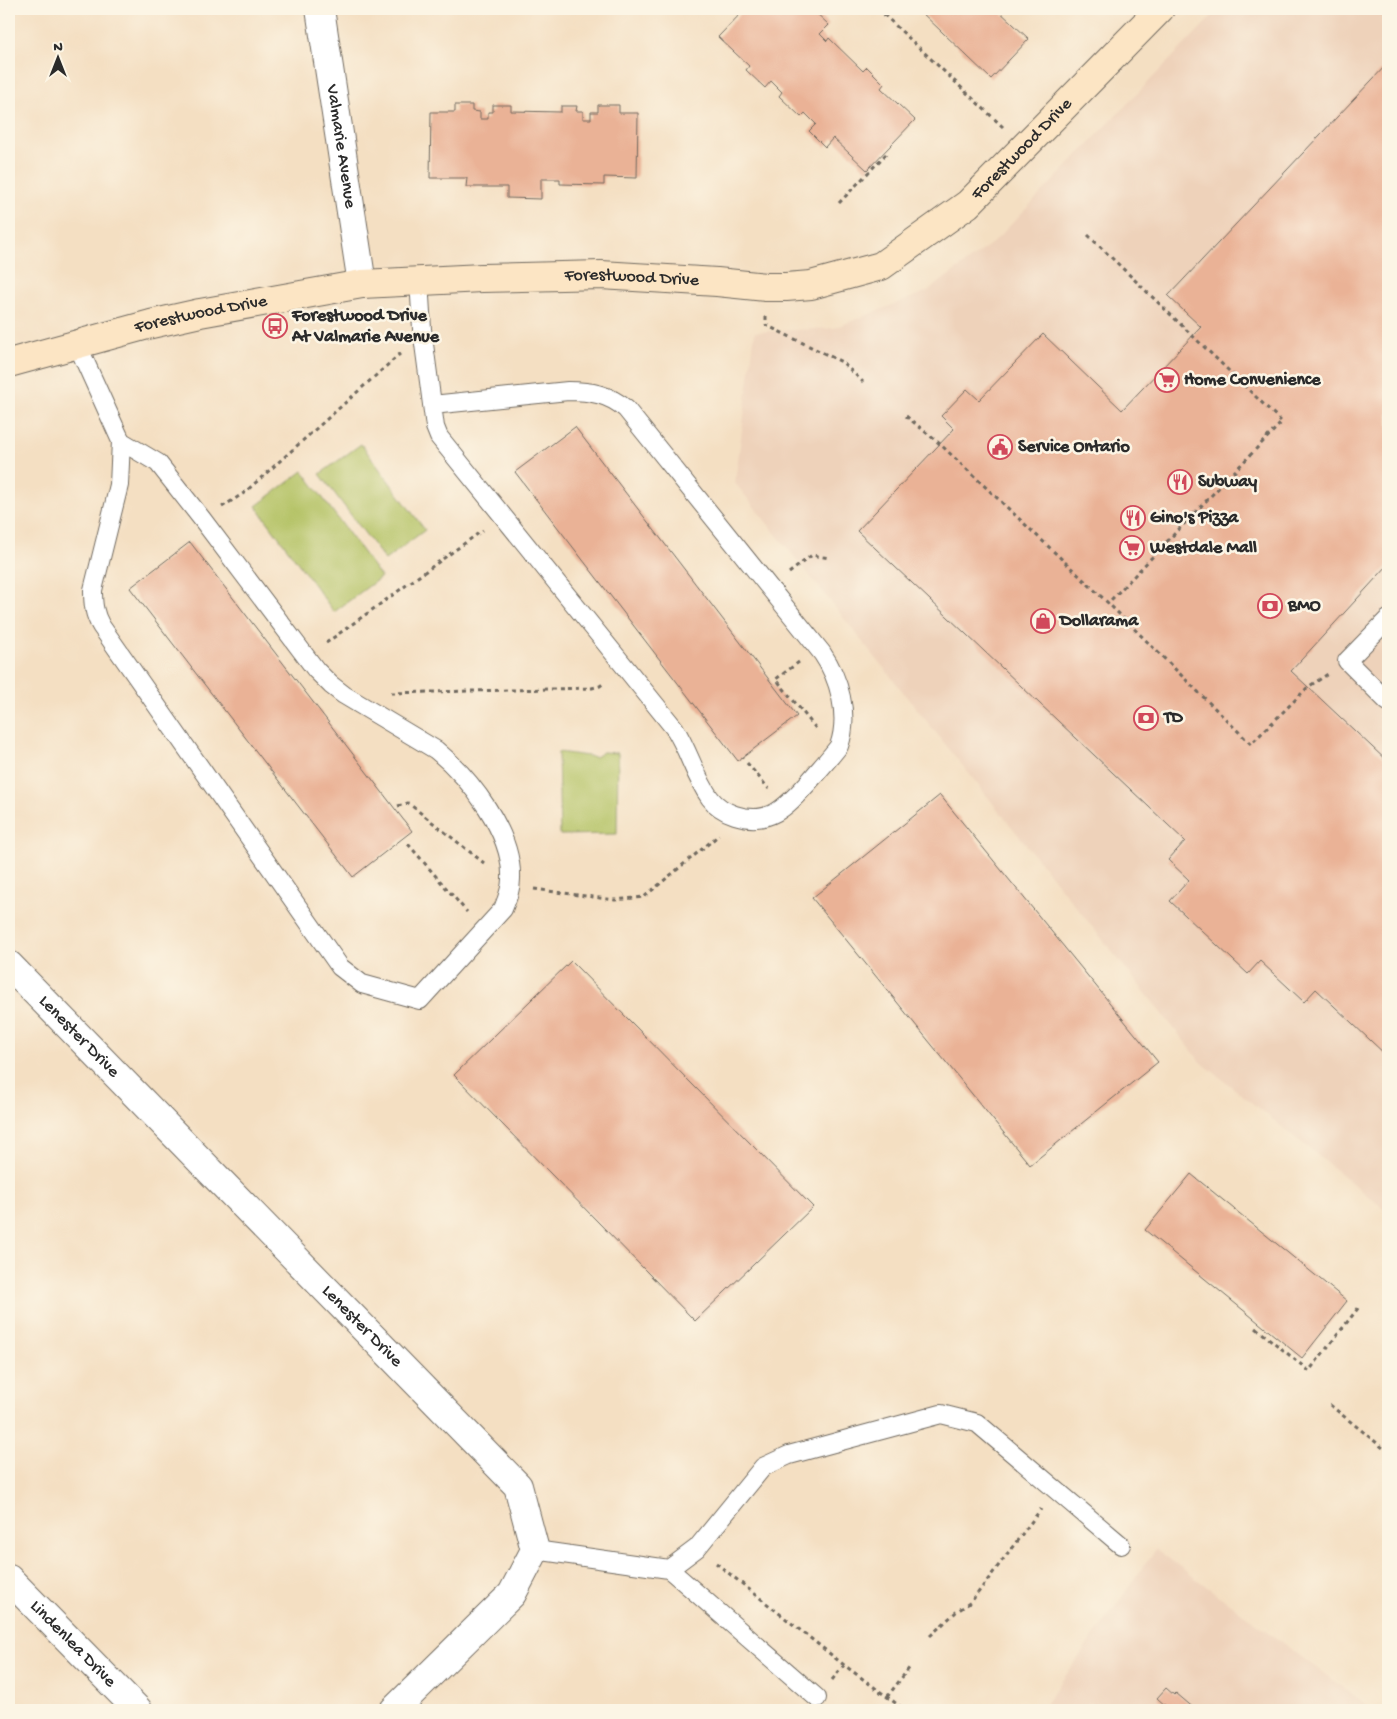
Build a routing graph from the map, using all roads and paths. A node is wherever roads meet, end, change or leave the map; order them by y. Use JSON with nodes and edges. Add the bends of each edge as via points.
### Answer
{"nodes":[{"id":1,"x":320,"y":9,"type":"edge"},
{"id":2,"x":736,"y":9,"type":"edge"},
{"id":3,"x":878,"y":9,"type":"edge"},
{"id":4,"x":1160,"y":9,"type":"edge"},
{"id":5,"x":741,"y":13,"type":"dead end"},
{"id":6,"x":1024,"y":147,"type":"junction"},
{"id":7,"x":888,"y":152,"type":"dead end"},
{"id":8,"x":839,"y":203,"type":"dead end"},
{"id":9,"x":1088,"y":235,"type":"dead end"},
{"id":10,"x":418,"y":280,"type":"junction"},
{"id":11,"x":362,"y":284,"type":"junction"},
{"id":12,"x":766,"y":288,"type":"junction"},
{"id":13,"x":423,"y":334,"type":"junction"},
{"id":14,"x":77,"y":344,"type":"junction"},
{"id":15,"x":9,"y":362,"type":"edge"},
{"id":16,"x":863,"y":382,"type":"dead end"},
{"id":17,"x":432,"y":405,"type":"junction"},
{"id":18,"x":906,"y":416,"type":"dead end"},
{"id":19,"x":121,"y":441,"type":"junction"},
{"id":20,"x":502,"y":516,"type":"junction"},
{"id":21,"x":202,"y":519,"type":"junction"},
{"id":22,"x":830,"y":558,"type":"dead end"},
{"id":23,"x":783,"y":578,"type":"dead end"},
{"id":24,"x":1108,"y":603,"type":"junction"},
{"id":25,"x":1388,"y":619,"type":"edge"},
{"id":26,"x":818,"y":648,"type":"junction"},
{"id":27,"x":306,"y":658,"type":"junction"},
{"id":28,"x":1347,"y":661,"type":"junction"},
{"id":29,"x":623,"y":666,"type":"junction"},
{"id":30,"x":384,"y":692,"type":"dead end"},
{"id":31,"x":1388,"y":702,"type":"edge"},
{"id":32,"x":839,"y":746,"type":"junction"},
{"id":33,"x":746,"y":763,"type":"dead end"},
{"id":34,"x":790,"y":803,"type":"junction"},
{"id":35,"x":398,"y":806,"type":"dead end"},
{"id":36,"x":731,"y":813,"type":"junction"},
{"id":37,"x":408,"y":844,"type":"dead end"},
{"id":38,"x":484,"y":863,"type":"dead end"},
{"id":39,"x":528,"y":888,"type":"dead end"},
{"id":40,"x":483,"y":931,"type":"junction"},
{"id":41,"x":9,"y":965,"type":"edge"},
{"id":42,"x":1359,"y":1307,"type":"dead end"},
{"id":43,"x":1256,"y":1328,"type":"dead end"},
{"id":44,"x":1330,"y":1405,"type":"dead end"},
{"id":45,"x":1388,"y":1452,"type":"edge"},
{"id":46,"x":1056,"y":1490,"type":"junction"},
{"id":47,"x":1121,"y":1545,"type":"dead end"},
{"id":48,"x":697,"y":1548,"type":"junction"},
{"id":49,"x":535,"y":1550,"type":"junction"},
{"id":50,"x":670,"y":1569,"type":"junction"},
{"id":51,"x":9,"y":1578,"type":"edge"},
{"id":52,"x":930,"y":1636,"type":"dead end"},
{"id":53,"x":910,"y":1667,"type":"dead end"},
{"id":54,"x":887,"y":1697,"type":"junction"},
{"id":55,"x":817,"y":1698,"type":"dead end"},
{"id":56,"x":138,"y":1710,"type":"edge"},
{"id":57,"x":394,"y":1710,"type":"edge"},
{"id":58,"x":904,"y":1710,"type":"edge"}],
"edges":[{"from":1,"to":11,"type":"street","name":"Valmarie Avenue"},
{"from":2,"to":5,"type":"path"},
{"from":3,"to":6,"type":"path"},
{"from":4,"to":6,"type":"street","name":"Forestwood Drive"},
{"from":6,"to":12,"type":"street","name":"Forestwood Drive","via":[[968,204],[881,266],[811,285]]},
{"from":7,"to":8,"type":"path"},
{"from":9,"to":24,"type":"path","via":[[1282,422]]},
{"from":10,"to":11,"type":"street","name":"Forestwood Drive"},
{"from":10,"to":12,"type":"street","name":"Forestwood Drive","via":[[601,275]]},
{"from":10,"to":13,"type":"lane"},
{"from":11,"to":14,"type":"street","name":"Forestwood Drive","via":[[200,313]]},
{"from":12,"to":16,"type":"path","via":[[766,325],[842,362]]},
{"from":13,"to":17,"type":"lane"},
{"from":13,"to":21,"type":"path","via":[[244,493]]},
{"from":14,"to":15,"type":"street","name":"Forestwood Drive"},
{"from":14,"to":19,"type":"lane"},
{"from":17,"to":20,"type":"lane","via":[[439,437]]},
{"from":17,"to":26,"type":"lane","via":[[568,391],[596,393],[620,403]]},
{"from":18,"to":24,"type":"path","via":[[940,444]]},
{"from":19,"to":21,"type":"lane","via":[[158,463]]},
{"from":19,"to":40,"type":"lane","via":[[119,485],[94,590],[95,615],[340,966],[362,984],[420,1000]]},
{"from":20,"to":27,"type":"path"},
{"from":20,"to":29,"type":"lane"},
{"from":21,"to":27,"type":"lane"},
{"from":22,"to":23,"type":"path","via":[[812,555]]},
{"from":24,"to":28,"type":"path","via":[[1251,744],[1308,687]]},
{"from":25,"to":28,"type":"lane"},
{"from":26,"to":32,"type":"lane","via":[[829,663],[840,697],[844,728]]},
{"from":26,"to":32,"type":"path","via":[[776,679],[820,732]]},
{"from":27,"to":40,"type":"lane","via":[[330,685],[344,695],[436,750],[460,772],[486,807],[502,836],[511,880],[503,909]]},
{"from":28,"to":31,"type":"lane"},
{"from":29,"to":30,"type":"path","via":[[600,686],[592,688]]},
{"from":29,"to":36,"type":"lane","via":[[675,730],[710,798]]},
{"from":32,"to":34,"type":"lane"},
{"from":33,"to":34,"type":"path","via":[[772,794]]},
{"from":34,"to":36,"type":"lane","via":[[765,817]]},
{"from":35,"to":38,"type":"path","via":[[408,803]]},
{"from":36,"to":39,"type":"path","via":[[727,828],[644,897],[615,900]]},
{"from":37,"to":40,"type":"path"},
{"from":41,"to":49,"type":"street","name":"Lenester Drive","via":[[518,1486]]},
{"from":42,"to":43,"type":"path","via":[[1309,1371]]},
{"from":44,"to":45,"type":"path"},
{"from":46,"to":47,"type":"lane"},
{"from":46,"to":48,"type":"lane","via":[[977,1423],[940,1414],[789,1455],[763,1467]]},
{"from":46,"to":52,"type":"path","via":[[971,1602]]},
{"from":48,"to":50,"type":"lane"},
{"from":48,"to":54,"type":"path"},
{"from":49,"to":50,"type":"lane"},
{"from":49,"to":57,"type":"street","via":[[512,1594]]},
{"from":50,"to":55,"type":"lane"},
{"from":51,"to":56,"type":"street","name":"Lindenlea Drive"},
{"from":53,"to":54,"type":"path"},
{"from":54,"to":58,"type":"path"}]}
